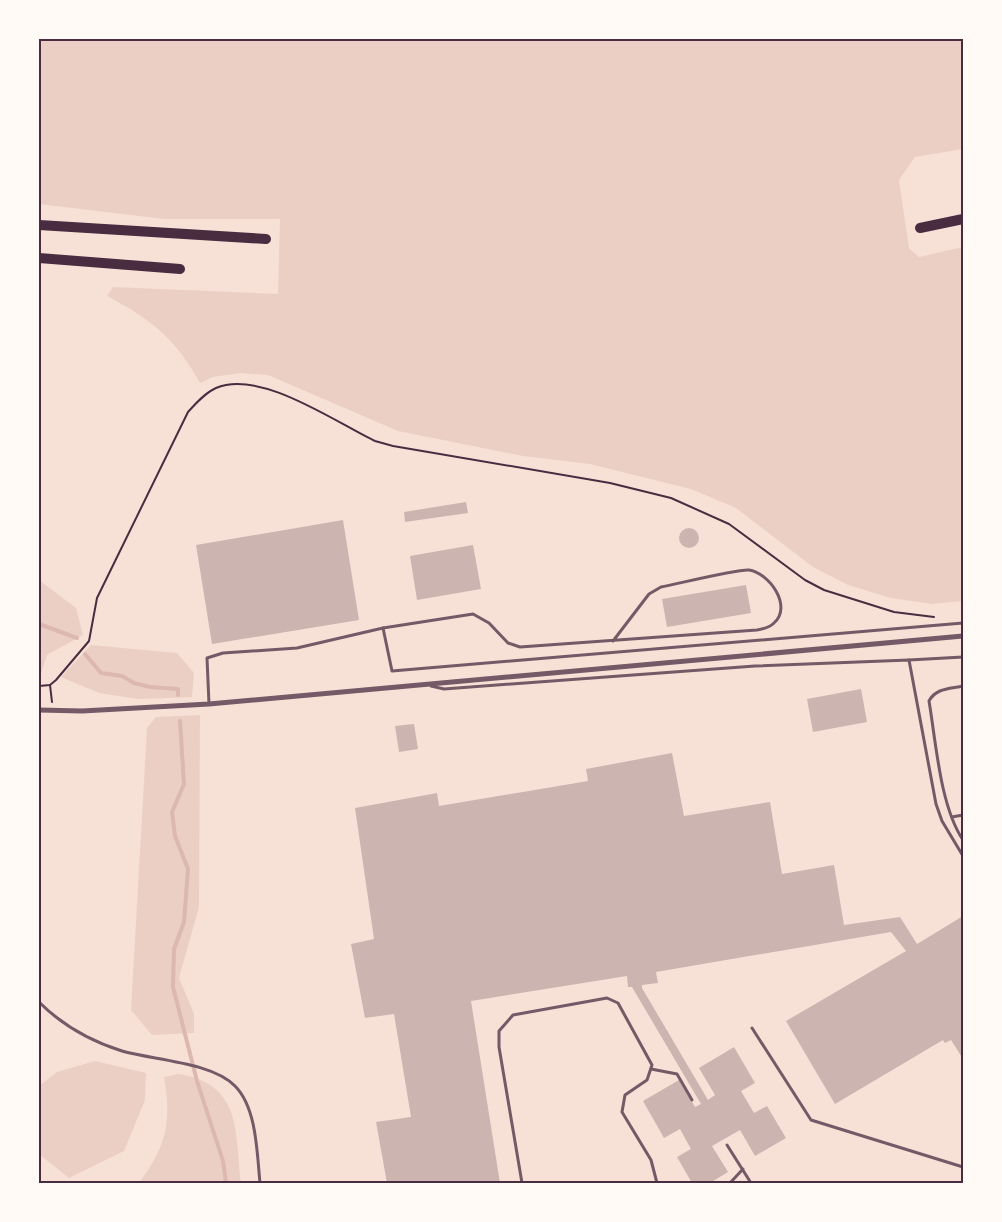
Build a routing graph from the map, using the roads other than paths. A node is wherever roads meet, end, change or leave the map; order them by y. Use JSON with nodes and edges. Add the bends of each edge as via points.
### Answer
{"nodes":[{"id":1,"x":963,"y":219,"type":"edge"},
{"id":2,"x":39,"y":225,"type":"edge"},
{"id":3,"x":920,"y":228,"type":"dead end"},
{"id":4,"x":266,"y":239,"type":"dead end"},
{"id":5,"x":39,"y":258,"type":"edge"},
{"id":6,"x":180,"y":269,"type":"dead end"},
{"id":7,"x":963,"y":623,"type":"edge"},
{"id":8,"x":383,"y":628,"type":"junction"},
{"id":9,"x":963,"y":636,"type":"edge"},
{"id":10,"x":613,"y":641,"type":"junction"},
{"id":11,"x":963,"y":657,"type":"edge"},
{"id":12,"x":909,"y":660,"type":"junction"},
{"id":13,"x":428,"y":685,"type":"junction"},
{"id":14,"x":963,"y":687,"type":"edge"},
{"id":15,"x":209,"y":704,"type":"junction"},
{"id":16,"x":39,"y":710,"type":"edge"},
{"id":17,"x":963,"y":815,"type":"edge"},
{"id":18,"x":952,"y":817,"type":"junction"},
{"id":19,"x":963,"y":840,"type":"edge"},
{"id":20,"x":963,"y":856,"type":"edge"},
{"id":21,"x":39,"y":1002,"type":"edge"},
{"id":22,"x":752,"y":1028,"type":"dead end"},
{"id":23,"x":651,"y":1069,"type":"junction"},
{"id":24,"x":692,"y":1100,"type":"dead end"},
{"id":25,"x":727,"y":1145,"type":"dead end"},
{"id":26,"x":963,"y":1167,"type":"edge"},
{"id":27,"x":743,"y":1169,"type":"junction"},
{"id":28,"x":260,"y":1183,"type":"edge"},
{"id":29,"x":522,"y":1183,"type":"edge"},
{"id":30,"x":657,"y":1183,"type":"edge"},
{"id":31,"x":730,"y":1183,"type":"edge"},
{"id":32,"x":751,"y":1183,"type":"edge"}],
"edges":[{"from":1,"to":3,"type":"highway"},
{"from":2,"to":4,"type":"highway"},
{"from":5,"to":6,"type":"highway"},
{"from":7,"to":8,"type":"lane","via":[[392,671]]},
{"from":8,"to":10,"type":"lane","via":[[473,614],[489,623],[508,643],[520,647]]},
{"from":8,"to":15,"type":"lane","via":[[297,648],[223,653],[207,658]]},
{"from":9,"to":13,"type":"street"},
{"from":10,"to":10,"type":"lane","via":[[757,630],[774,625],[781,614],[781,602],[767,579],[748,570],[661,587],[649,594]]},
{"from":11,"to":12,"type":"lane"},
{"from":12,"to":13,"type":"lane","via":[[745,666],[444,689]]},
{"from":12,"to":20,"type":"lane","via":[[936,804]]},
{"from":13,"to":15,"type":"street"},
{"from":14,"to":18,"type":"lane","via":[[941,690],[929,701]]},
{"from":15,"to":16,"type":"street"},
{"from":17,"to":18,"type":"lane"},
{"from":18,"to":19,"type":"lane"},
{"from":21,"to":28,"type":"lane","via":[[65,1024],[98,1042],[211,1071],[236,1086],[254,1137]]},
{"from":22,"to":26,"type":"lane","via":[[811,1120]]},
{"from":23,"to":24,"type":"lane","via":[[677,1074]]},
{"from":23,"to":29,"type":"lane","via":[[648,1053],[618,1003],[607,998],[513,1015],[499,1031],[499,1047]]},
{"from":23,"to":30,"type":"lane","via":[[647,1080],[625,1095],[622,1112],[651,1160]]},
{"from":25,"to":27,"type":"lane"},
{"from":27,"to":31,"type":"lane"},
{"from":27,"to":32,"type":"lane"}]}
